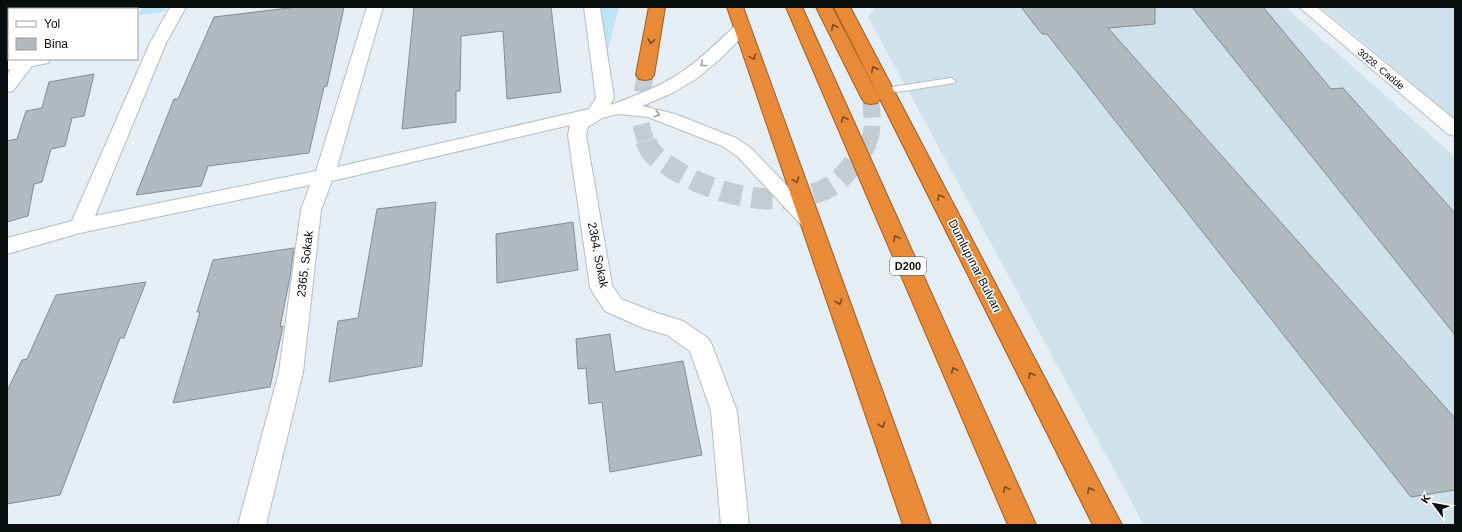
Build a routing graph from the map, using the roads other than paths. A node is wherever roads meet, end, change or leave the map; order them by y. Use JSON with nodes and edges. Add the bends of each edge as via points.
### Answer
{"nodes":[{"id":1,"x":178,"y":7,"type":"edge"},
{"id":2,"x":375,"y":7,"type":"edge"},
{"id":3,"x":592,"y":7,"type":"edge"},
{"id":4,"x":657,"y":7,"type":"edge"},
{"id":5,"x":735,"y":7,"type":"edge"},
{"id":6,"x":794,"y":7,"type":"edge"},
{"id":7,"x":824,"y":7,"type":"edge"},
{"id":8,"x":842,"y":7,"type":"edge"},
{"id":9,"x":1307,"y":7,"type":"edge"},
{"id":10,"x":742,"y":28,"type":"junction"},
{"id":11,"x":158,"y":43,"type":"junction"},
{"id":12,"x":138,"y":46,"type":"edge"},
{"id":13,"x":32,"y":60,"type":"edge"},
{"id":14,"x":7,"y":65,"type":"edge"},
{"id":15,"x":645,"y":75,"type":"tunnel mouth"},
{"id":16,"x":952,"y":81,"type":"dead end"},
{"id":17,"x":7,"y":88,"type":"edge"},
{"id":18,"x":878,"y":95,"type":"junction"},
{"id":19,"x":619,"y":108,"type":"junction"},
{"id":20,"x":596,"y":113,"type":"junction"},
{"id":21,"x":1455,"y":130,"type":"edge"},
{"id":22,"x":324,"y":176,"type":"junction"},
{"id":23,"x":811,"y":223,"type":"junction"},
{"id":24,"x":80,"y":226,"type":"junction"},
{"id":25,"x":7,"y":246,"type":"edge"},
{"id":26,"x":252,"y":525,"type":"edge"},
{"id":27,"x":735,"y":525,"type":"edge"},
{"id":28,"x":917,"y":525,"type":"edge"},
{"id":29,"x":1022,"y":525,"type":"edge"},
{"id":30,"x":1108,"y":525,"type":"edge"}],
"edges":[{"from":1,"to":11,"type":"street"},
{"from":2,"to":22,"type":"street","name":"2365. Sokak"},
{"from":3,"to":20,"type":"street","name":"2364. Sokak","via":[[605,98]]},
{"from":4,"to":15,"type":"highway","one_way":true},
{"from":5,"to":10,"type":"highway"},
{"from":29,"to":6,"type":"highway","number":"D200","one_way":true},
{"from":18,"to":7,"type":"highway","one_way":true},
{"from":18,"to":8,"type":"highway","name":"Dumlupınar Bulvarı","one_way":true},
{"from":9,"to":21,"type":"street","name":"3028. Cadde"},
{"from":10,"to":19,"type":"street","one_way":true,"via":[[683,80],[654,96]]},
{"from":10,"to":23,"type":"highway","one_way":true},
{"from":11,"to":12,"type":"street"},
{"from":11,"to":24,"type":"street"},
{"from":13,"to":14,"type":"street"},
{"from":13,"to":17,"type":"street"},
{"from":16,"to":18,"type":"lane"},
{"from":30,"to":18,"type":"highway","name":"Dumlupınar Bulvarı","one_way":true},
{"from":19,"to":20,"type":"street"},
{"from":19,"to":23,"type":"street","one_way":true,"via":[[663,116],[728,142],[744,152]]},
{"from":20,"to":22,"type":"street"},
{"from":20,"to":27,"type":"street","name":"2364. Sokak","via":[[579,125],[576,135],[601,287],[613,305],[651,322],[675,328],[700,345],[724,411]]},
{"from":22,"to":24,"type":"street"},
{"from":22,"to":26,"type":"street","name":"2365. Sokak","via":[[311,210],[291,372]]},
{"from":23,"to":28,"type":"highway","one_way":true},
{"from":24,"to":25,"type":"street"}]}
